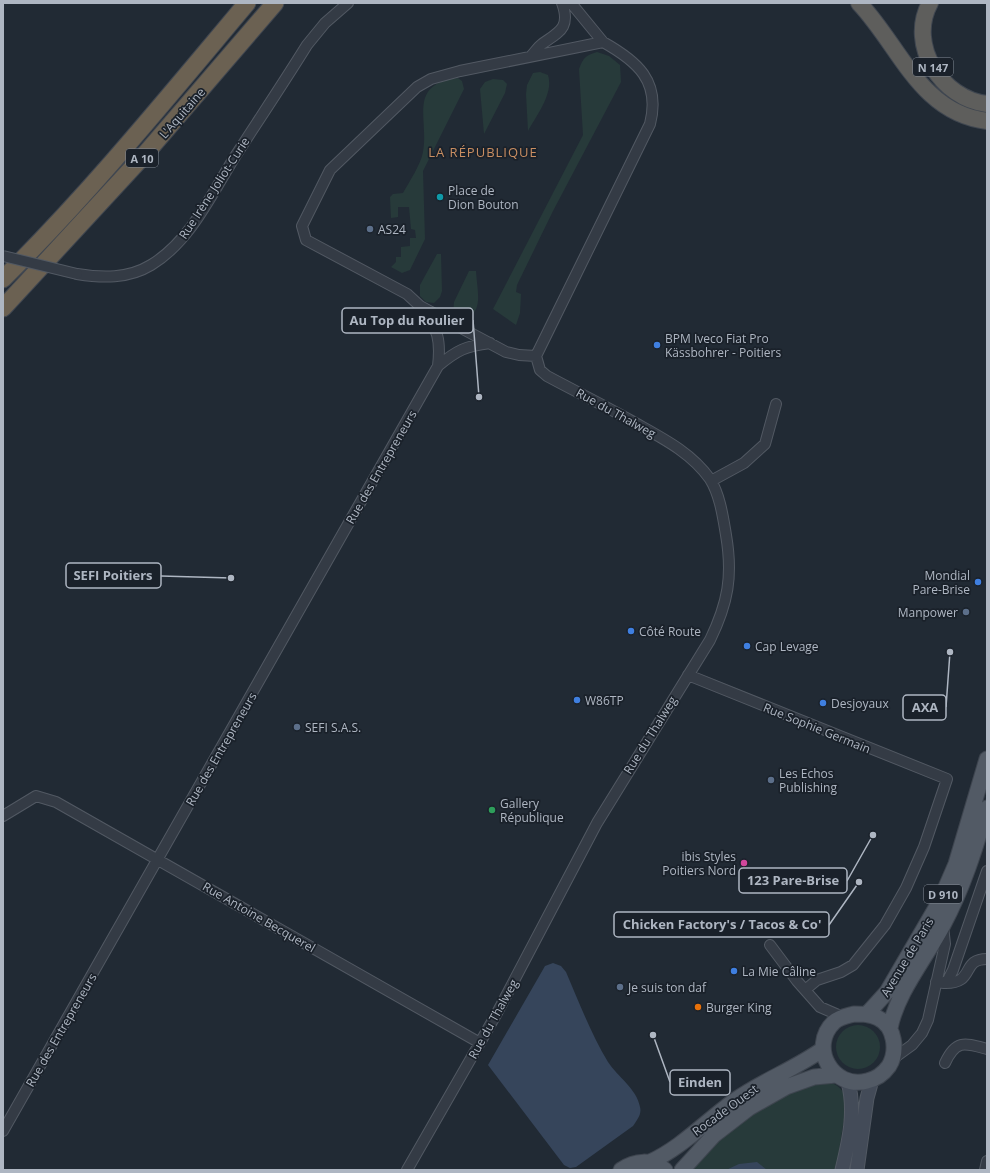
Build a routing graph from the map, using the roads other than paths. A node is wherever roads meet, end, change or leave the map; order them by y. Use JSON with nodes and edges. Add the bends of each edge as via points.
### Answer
{"nodes":[{"id":1,"x":242,"y":3,"type":"edge"},
{"id":2,"x":247,"y":3,"type":"edge"},
{"id":3,"x":276,"y":3,"type":"edge"},
{"id":4,"x":348,"y":3,"type":"edge"},
{"id":5,"x":562,"y":3,"type":"edge"},
{"id":6,"x":571,"y":3,"type":"edge"},
{"id":7,"x":859,"y":3,"type":"edge"},
{"id":8,"x":930,"y":3,"type":"edge"},
{"id":9,"x":218,"y":38,"type":"junction"},
{"id":10,"x":603,"y":42,"type":"junction"},
{"id":11,"x":531,"y":56,"type":"junction"},
{"id":12,"x":987,"y":104,"type":"edge"},
{"id":13,"x":987,"y":121,"type":"edge"},
{"id":14,"x":3,"y":256,"type":"edge"},
{"id":15,"x":3,"y":279,"type":"edge"},
{"id":16,"x":420,"y":306,"type":"junction"},
{"id":17,"x":3,"y":308,"type":"edge"},
{"id":18,"x":490,"y":343,"type":"junction"},
{"id":19,"x":536,"y":356,"type":"junction"},
{"id":20,"x":438,"y":366,"type":"junction"},
{"id":21,"x":776,"y":404,"type":"dead end"},
{"id":22,"x":711,"y":481,"type":"junction"},
{"id":23,"x":688,"y":675,"type":"junction"},
{"id":24,"x":987,"y":760,"type":"edge"},
{"id":25,"x":987,"y":808,"type":"edge"},
{"id":26,"x":3,"y":816,"type":"edge"},
{"id":27,"x":158,"y":860,"type":"junction"},
{"id":28,"x":987,"y":871,"type":"edge"},
{"id":29,"x":943,"y":926,"type":"junction"},
{"id":30,"x":770,"y":944,"type":"dead end"},
{"id":31,"x":987,"y":959,"type":"edge"},
{"id":32,"x":940,"y":983,"type":"junction"},
{"id":33,"x":805,"y":990,"type":"junction"},
{"id":34,"x":820,"y":1007,"type":"junction"},
{"id":35,"x":867,"y":1014,"type":"junction"},
{"id":36,"x":843,"y":1017,"type":"junction"},
{"id":37,"x":890,"y":1028,"type":"junction"},
{"id":38,"x":827,"y":1033,"type":"junction"},
{"id":39,"x":480,"y":1044,"type":"junction"},
{"id":40,"x":824,"y":1049,"type":"junction"},
{"id":41,"x":987,"y":1049,"type":"edge"},
{"id":42,"x":894,"y":1058,"type":"junction"},
{"id":43,"x":945,"y":1063,"type":"dead end"},
{"id":44,"x":842,"y":1078,"type":"junction"},
{"id":45,"x":872,"y":1080,"type":"junction"},
{"id":46,"x":3,"y":1131,"type":"edge"},
{"id":47,"x":987,"y":1161,"type":"edge"},
{"id":48,"x":650,"y":1162,"type":"junction"},
{"id":49,"x":407,"y":1170,"type":"edge"},
{"id":50,"x":621,"y":1170,"type":"edge"},
{"id":51,"x":665,"y":1170,"type":"edge"},
{"id":52,"x":682,"y":1170,"type":"edge"},
{"id":53,"x":842,"y":1170,"type":"edge"},
{"id":54,"x":857,"y":1170,"type":"edge"},
{"id":55,"x":985,"y":1170,"type":"edge"}],
"edges":[{"from":1,"to":9,"type":"highway"},
{"from":2,"to":9,"type":"highway","name":"L'Aquitaine","number":"A 10"},
{"from":3,"to":17,"type":"highway","name":"L'Aquitaine","number":"A 10","via":[[146,154]]},
{"from":4,"to":14,"type":"street","name":"Rue Irène Joliot-Curie","bridge":true,"via":[[325,23],[308,45],[194,222],[170,252],[150,266],[132,273],[98,277]]},
{"from":5,"to":11,"type":"street","via":[[564,15],[561,30]]},
{"from":6,"to":10,"type":"street"},
{"from":7,"to":13,"type":"highway","via":[[927,93],[957,113]]},
{"from":8,"to":12,"type":"highway","number":"N 147","via":[[924,19],[923,32],[931,64],[937,74],[957,93]]},
{"from":9,"to":15,"type":"highway","name":"L'Aquitaine","number":"A 10","via":[[132,140]]},
{"from":10,"to":11,"type":"street"},
{"from":10,"to":19,"type":"street","via":[[630,58],[641,70],[649,82],[654,111],[650,124]]},
{"from":11,"to":16,"type":"street","via":[[460,71],[431,79],[417,87],[330,170],[302,226],[306,240],[407,294]]},
{"from":16,"to":18,"type":"street"},
{"from":16,"to":20,"type":"street","via":[[438,334]]},
{"from":18,"to":19,"type":"street","via":[[506,352]]},
{"from":18,"to":20,"type":"street","via":[[454,352]]},
{"from":19,"to":22,"type":"street","name":"Rue du Thalweg","via":[[540,370],[547,376],[673,444],[693,459]]},
{"from":20,"to":27,"type":"street","name":"Rue des Entrepreneurs"},
{"from":21,"to":22,"type":"street","via":[[765,444],[744,463]]},
{"from":22,"to":23,"type":"street","name":"Rue du Thalweg","via":[[722,513],[729,552],[728,590],[721,616],[710,640]]},
{"from":23,"to":33,"type":"street","name":"Rue Sophie Germain","via":[[947,780],[924,847],[906,888],[885,926],[853,965],[817,980]]},
{"from":23,"to":39,"type":"street","name":"Rue du Thalweg","via":[[598,823]]},
{"from":24,"to":35,"type":"main road","name":"Avenue de Paris","number":"D 910","via":[[956,864],[943,895],[887,992]]},
{"from":25,"to":29,"type":"main road","name":"Avenue de Paris","number":"D 910","via":[[962,888]]},
{"from":26,"to":27,"type":"street","name":"Rue Antoine Becquerel","via":[[36,796],[56,802]]},
{"from":27,"to":39,"type":"street","name":"Rue Antoine Becquerel"},
{"from":27,"to":46,"type":"street","name":"Rue des Entrepreneurs"},
{"from":28,"to":32,"type":"street","via":[[953,970],[948,980]]},
{"from":29,"to":32,"type":"street","via":[[945,944]]},
{"from":29,"to":37,"type":"main road","name":"Avenue de Paris","number":"D 910","via":[[896,1005]]},
{"from":30,"to":33,"type":"street"},
{"from":31,"to":32,"type":"street","via":[[977,960],[972,964],[959,982]]},
{"from":32,"to":42,"type":"street","via":[[922,1033],[912,1045]]},
{"from":33,"to":34,"type":"street"},
{"from":34,"to":36,"type":"street"},
{"from":34,"to":38,"type":"street"},
{"from":35,"to":36,"type":"main road"},
{"from":35,"to":37,"type":"main road","via":[[879,1018]]},
{"from":36,"to":38,"type":"main road","via":[[834,1022]]},
{"from":37,"to":42,"type":"main road"},
{"from":38,"to":40,"type":"main road"},
{"from":39,"to":49,"type":"street","name":"Rue du Thalweg"},
{"from":40,"to":44,"type":"main road","via":[[827,1063]]},
{"from":40,"to":48,"type":"main road","name":"Rocade Ouest","via":[[752,1089],[665,1154]]},
{"from":41,"to":43,"type":"street","via":[[962,1044],[950,1052]]},
{"from":42,"to":45,"type":"main road","via":[[885,1072]]},
{"from":44,"to":45,"type":"main road","via":[[860,1083]]},
{"from":44,"to":52,"type":"main road","name":"Rocade Ouest","via":[[814,1077],[786,1087],[749,1108],[714,1135]]},
{"from":44,"to":53,"type":"main road","via":[[852,1097],[852,1116]]},
{"from":45,"to":54,"type":"main road"},
{"from":47,"to":55,"type":"street"},
{"from":48,"to":50,"type":"main road","via":[[630,1164]]},
{"from":48,"to":51,"type":"main road"}]}
